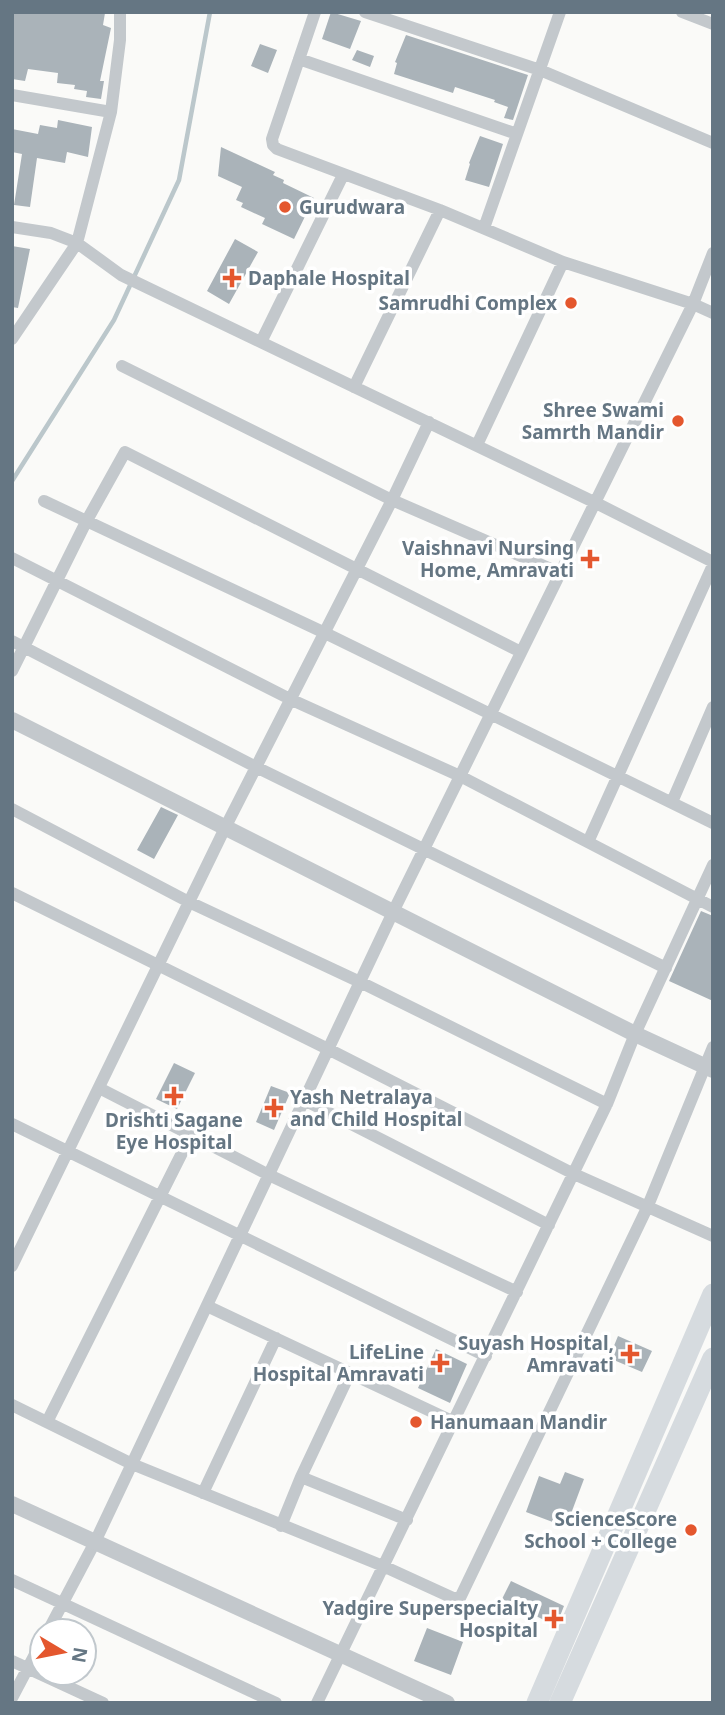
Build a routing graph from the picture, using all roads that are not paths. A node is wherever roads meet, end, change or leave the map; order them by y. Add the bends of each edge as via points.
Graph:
1 (120, 12) edge
2 (315, 12) edge
3 (365, 12) edge
4 (560, 12) edge
5 (682, 12) edge
6 (713, 24) edge
7 (299, 59) junction
8 (540, 69) junction
9 (12, 95) edge
10 (111, 113) junction
11 (517, 134) junction
12 (713, 143) edge
13 (343, 175) junction
14 (440, 210) junction
15 (12, 227) edge
16 (484, 228) junction
17 (77, 243) junction
18 (713, 253) edge
19 (563, 262) junction
20 (694, 304) junction
21 (713, 313) edge
22 (12, 339) edge
23 (261, 342) junction
24 (122, 366) dead end
25 (354, 387) junction
26 (429, 422) junction
27 (477, 445) junction
28 (392, 500) junction
29 (44, 501) dead end
30 (596, 503) junction
31 (86, 522) junction
32 (12, 558) edge
33 (713, 563) edge
34 (358, 569) junction
35 (560, 573) junction
36 (57, 581) junction
37 (325, 634) junction
38 (18, 644) edge
39 (521, 652) junction
40 (12, 671) edge
41 (292, 700) junction
42 (713, 707) edge
43 (491, 714) junction
44 (12, 720) edge
45 (256, 767) junction
46 (460, 776) junction
47 (618, 776) junction
48 (672, 802) junction
49 (12, 810) edge
50 (713, 822) edge
51 (225, 828) junction
52 (589, 842) junction
53 (424, 850) junction
54 (713, 865) edge
55 (12, 893) edge
56 (698, 899) junction
57 (189, 902) junction
58 (713, 906) edge
59 (394, 910) junction
60 (158, 965) junction
61 (666, 968) junction
62 (360, 982) junction
63 (635, 1034) junction
64 (713, 1047) edge
65 (328, 1049) junction
66 (709, 1068) edge
67 (99, 1088) junction
68 (304, 1100) junction
69 (607, 1104) junction
70 (12, 1124) edge
71 (191, 1135) junction
72 (68, 1151) junction
73 (573, 1174) junction
74 (269, 1175) junction
75 (160, 1196) junction
76 (647, 1208) junction
77 (549, 1225) junction
78 (240, 1234) junction
79 (713, 1236) edge
80 (12, 1266) edge
81 (517, 1292) junction
82 (713, 1294) edge
83 (207, 1306) junction
84 (276, 1338) junction
85 (486, 1356) junction
86 (713, 1358) edge
87 (349, 1373) junction
88 (12, 1405) edge
89 (47, 1422) junction
90 (454, 1422) junction
91 (132, 1464) junction
92 (301, 1477) junction
93 (203, 1493) junction
94 (12, 1504) edge
95 (407, 1520) junction
96 (281, 1526) junction
97 (95, 1542) junction
98 (383, 1566) junction
99 (12, 1580) edge
100 (62, 1605) junction
101 (56, 1617) edge
102 (341, 1655) junction
103 (12, 1661) edge
104 (28, 1668) joint
105 (69, 1687) edge
106 (12, 1698) edge
107 (103, 1703) edge
108 (276, 1703) edge
109 (317, 1703) edge
110 (447, 1703) edge
111 (537, 1703) edge
112 (560, 1703) edge

1 - 10 street
2 - 7 street
3 - 8 street
4 - 8 street
5 - 6 street
7 - 11 street
7 - 13 street via 273,145
8 - 11 street
8 - 12 street
9 - 10 street
10 - 17 street
11 - 16 street
13 - 14 street
13 - 23 street
14 - 16 street
14 - 25 street
15 - 17 street
16 - 19 street
17 - 22 street
17 - 23 street via 121,275
18 - 20 street
19 - 20 street
19 - 27 street
20 - 21 street
20 - 30 street
23 - 25 street
24 - 28 street
25 - 26 street
26 - 27 street
26 - 28 street
27 - 30 street
28 - 34 street
28 - 35 street
29 - 31 street
30 - 33 street
30 - 35 street
31 - 34 street via 122,453 128,452
31 - 36 street
31 - 37 street
32 - 36 street
33 - 47 street
34 - 37 street
34 - 39 street
35 - 39 street
36 - 38 street
36 - 41 street
37 - 41 street
37 - 43 street
38 - 40 street
38 - 45 street
39 - 43 street
41 - 45 street
41 - 46 street
42 - 48 street
43 - 46 street
43 - 47 street
44 - 51 street
45 - 51 street
45 - 53 street
46 - 52 street
46 - 53 street
47 - 48 street
47 - 52 street
48 - 50 street
49 - 57 street
51 - 57 street
51 - 59 street
52 - 56 street
53 - 59 street
53 - 61 street
54 - 56 street
55 - 60 street
56 - 58 street
56 - 61 street
57 - 60 street
57 - 62 street
59 - 62 street
59 - 63 street
60 - 65 street
60 - 67 street
61 - 63 street
62 - 65 street
62 - 69 street
63 - 66 street
63 - 69 street
64 - 66 street
65 - 68 street
65 - 73 street
66 - 76 street
67 - 71 street
67 - 72 street
68 - 74 street
68 - 77 street
69 - 73 street
70 - 72 street
71 - 74 street
71 - 75 street
72 - 75 street
72 - 80 street
73 - 76 street
73 - 77 street
74 - 78 street
74 - 81 street
75 - 78 street
75 - 89 street
76 - 79 street
76 - 98 street via 460,1598
77 - 81 street
78 - 83 street
78 - 85 street
81 - 85 street
82 - 111 main road
83 - 84 street
83 - 91 street
84 - 87 street
84 - 93 street
85 - 90 street
86 - 112 main road
87 - 90 street
87 - 92 street
88 - 89 street
89 - 91 street
90 - 95 street
91 - 93 street
91 - 97 street
92 - 95 street
92 - 96 street
93 - 96 street
94 - 97 street
95 - 98 street
96 - 98 street
97 - 100 street
97 - 102 street
98 - 102 street
99 - 100 street
100 - 101 street
100 - 108 street
102 - 109 street
102 - 110 street
103 - 104 street
104 - 106 street
105 - 107 street

